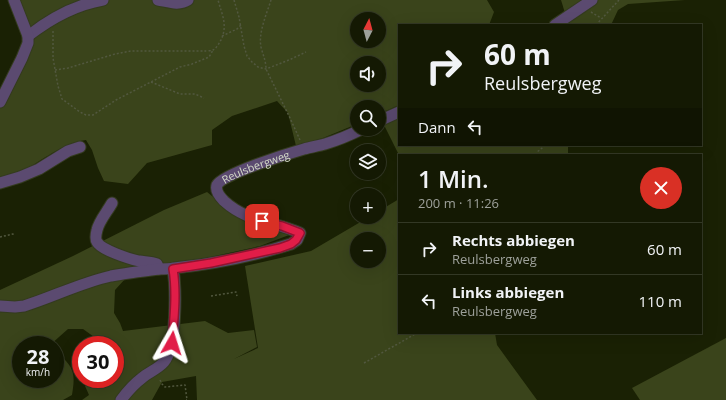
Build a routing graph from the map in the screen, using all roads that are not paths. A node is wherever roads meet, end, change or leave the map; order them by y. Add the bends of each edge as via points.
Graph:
1 (14, 0) edge
2 (103, 0) edge
3 (158, 0) edge
4 (188, 0) edge
5 (592, 0) edge
6 (556, 24) edge
7 (28, 36) junction
8 (0, 102) edge
9 (398, 112) edge
10 (386, 118) edge
11 (350, 134) edge
12 (80, 147) dead end
13 (0, 183) edge
14 (112, 203) dead end
15 (160, 269) junction
16 (173, 269) junction
17 (0, 306) edge
18 (121, 400) edge

1 - 7 street
2 - 7 street via 68,10
3 - 4 street via 180,4
5 - 6 street
7 - 8 street via 27,47
9 - 10 street
11 - 16 street, Reulsbergweg via 244,169 222,180 218,185 219,195 243,214 300,233 291,244 250,255
12 - 13 street via 68,151 39,169
14 - 15 street, Reulsbergweg via 98,226 96,242 121,255 157,264
15 - 16 street, Reulsbergweg
15 - 17 street, Reulsbergweg via 86,283 24,306
16 - 18 street via 172,343 167,358 135,383

